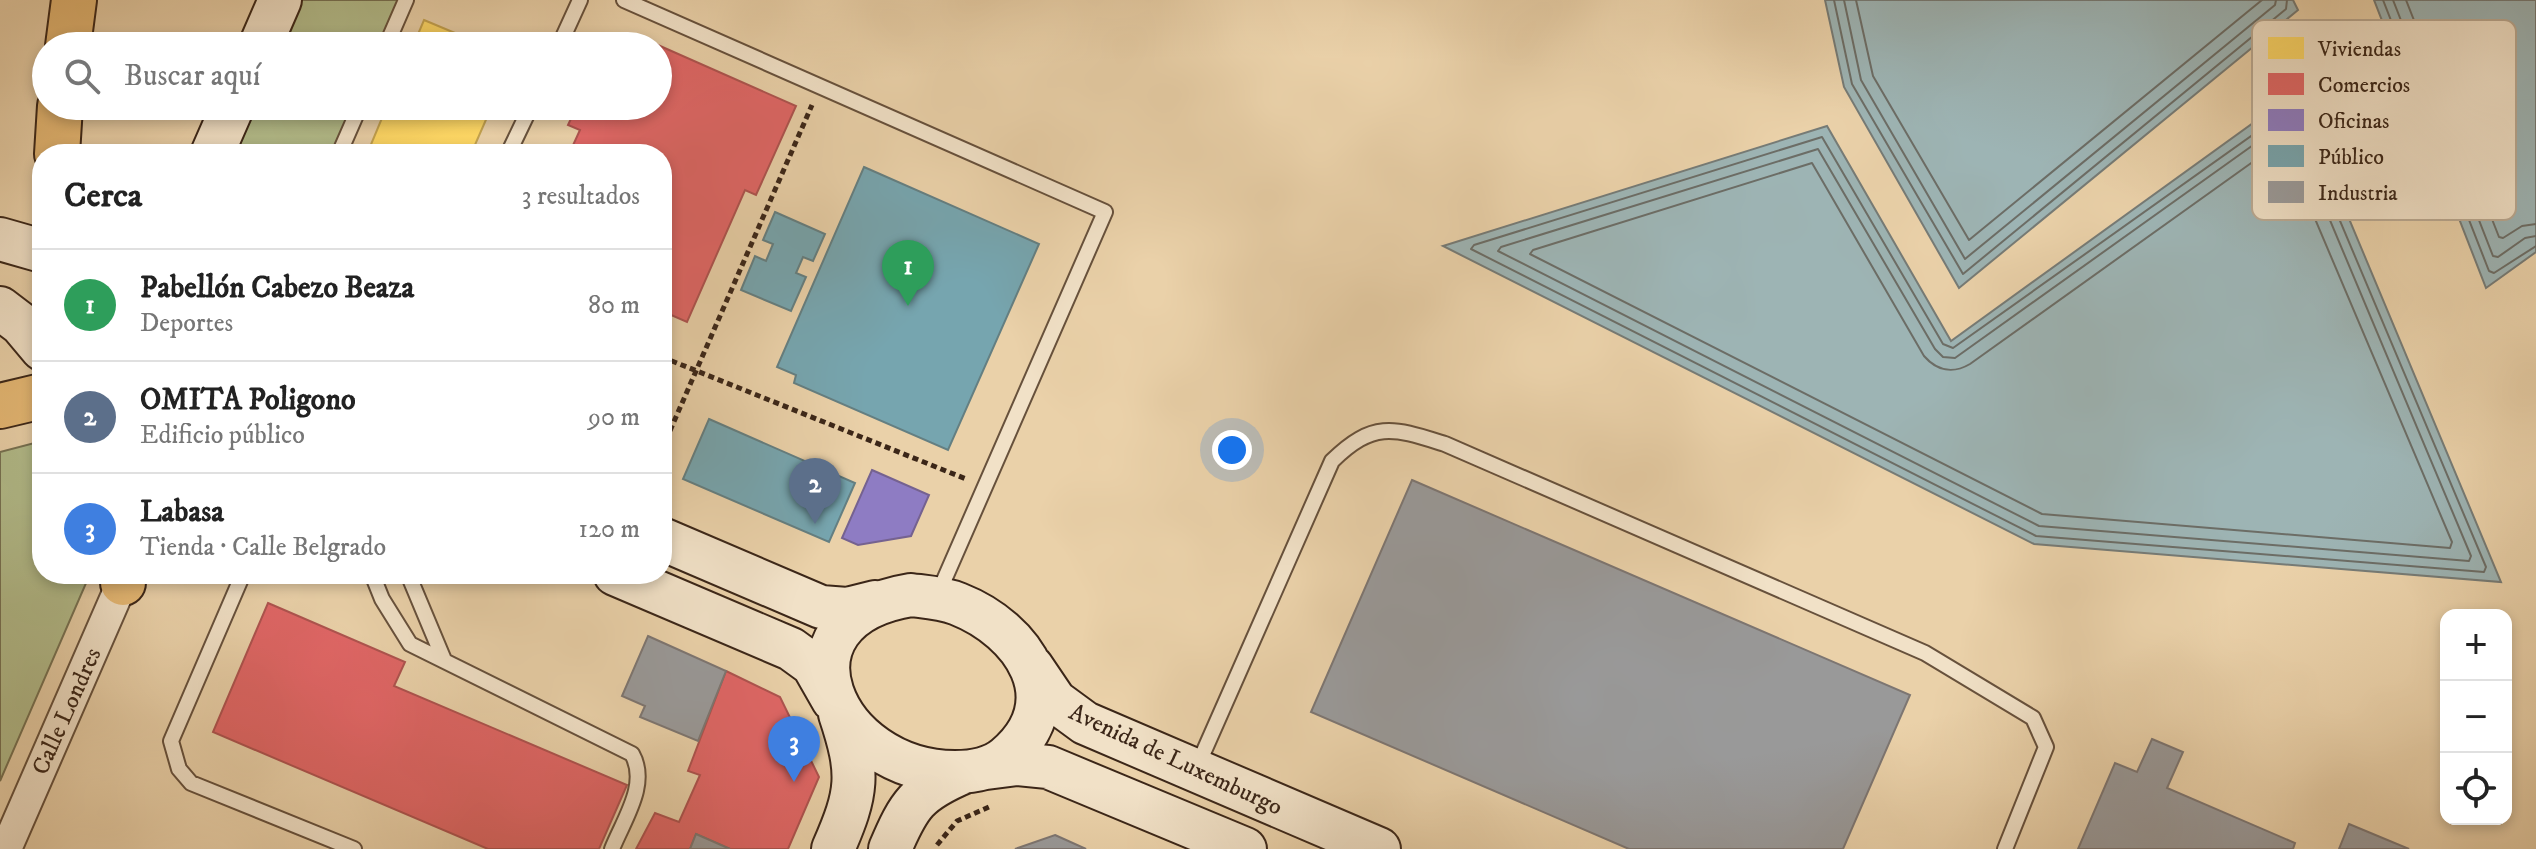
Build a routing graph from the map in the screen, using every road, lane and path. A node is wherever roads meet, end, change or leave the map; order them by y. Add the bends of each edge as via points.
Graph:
1 (74, 0) edge
2 (280, 0) edge
3 (406, 0) edge
4 (580, 0) edge
5 (624, 0) edge
6 (70, 32) edge
7 (266, 32) edge
8 (392, 32) edge
9 (565, 32) edge
10 (820, 86) junction
11 (59, 120) edge
12 (227, 120) edge
13 (354, 120) edge
14 (524, 120) edge
15 (58, 144) edge
16 (216, 144) edge
17 (343, 144) edge
18 (513, 144) edge
19 (0, 239) edge
20 (32, 248) edge
21 (0, 308) edge
22 (32, 337) edge
23 (672, 361) edge
24 (696, 371) junction
25 (32, 398) edge
26 (0, 406) edge
27 (672, 426) edge
28 (32, 428) edge
29 (0, 433) edge
30 (985, 487) junction
31 (672, 543) edge
32 (121, 584) edge
33 (239, 584) edge
34 (376, 584) edge
35 (412, 584) edge
36 (638, 584) edge
37 (937, 598) junction
38 (884, 599) junction
39 (444, 660) junction
40 (1032, 667) junction
41 (836, 706) junction
42 (1195, 770) junction
43 (981, 782) junction
44 (937, 845) dead end
45 (6, 849) edge
46 (354, 849) edge
47 (612, 849) edge
48 (833, 849) edge
49 (890, 849) edge
50 (1245, 849) edge
51 (1379, 849) edge
52 (2005, 849) edge

1 - 6 highway
2 - 7 main road
3 - 8 lane
4 - 9 lane
5 - 10 lane
10 - 24 path
10 - 30 lane via 1105,212
11 - 15 highway
12 - 16 main road
13 - 17 lane
14 - 18 lane
19 - 20 main road
21 - 22 main road
23 - 24 path
24 - 27 path
24 - 30 path
25 - 26 highway
28 - 29 highway
30 - 37 lane
31 - 38 main road via 821,607 847,609
32 - 45 street, Calle Londres
33 - 46 lane via 171,741 173,756 191,783
34 - 39 lane via 410,644
35 - 39 lane
36 - 41 main road via 791,649 813,665
37 - 38 main road
37 - 40 main road via 992,623 1020,647
38 - 41 main road via 863,609 835,642 828,664
39 - 47 lane via 632,754 640,781
40 - 42 main road, Avenida de Luxemburgo via 1068,713
40 - 43 main road via 1038,689 1032,727
41 - 43 main road via 860,737 901,762
41 - 48 main road via 852,753 854,788
42 - 51 main road, Avenida de Luxemburgo
42 - 52 lane via 1332,461 1349,445 1392,428 1445,444 1925,653 2033,718 2046,747
43 - 44 path
43 - 49 main road via 917,797
43 - 50 main road via 1016,764 1057,769

